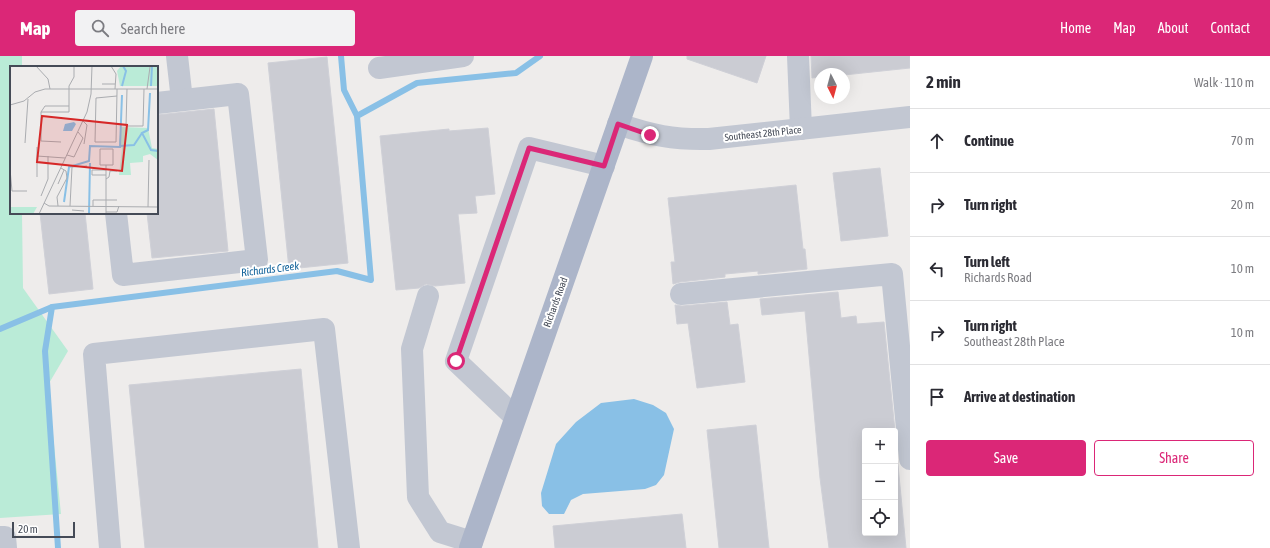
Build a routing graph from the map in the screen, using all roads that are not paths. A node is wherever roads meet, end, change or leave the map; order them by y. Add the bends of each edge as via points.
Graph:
1 (177, 56) edge
2 (463, 56) edge
3 (642, 56) edge
4 (798, 56) edge
5 (379, 68) dead end
6 (182, 100) junction
7 (158, 103) edge
8 (910, 117) edge
9 (618, 124) junction
10 (801, 129) junction
11 (604, 166) junction
12 (116, 214) edge
13 (681, 294) dead end
14 (428, 296) dead end
15 (515, 416) junction
16 (910, 459) edge
17 (0, 537) edge
18 (471, 545) edge
19 (6, 548) edge
20 (110, 548) edge
21 (349, 548) edge

1 - 6 street
2 - 5 street
3 - 9 main road, Richards Road
4 - 10 street
6 - 7 street
6 - 12 street via 238,94 257,260 123,275
8 - 10 street, Southeast 28th Place
9 - 10 street, Southeast 28th Place via 650,135 682,140
9 - 11 main road, Richards Road
11 - 15 main road, Richards Road
11 - 15 street via 529,148 456,361
13 - 16 street via 892,274
14 - 18 street via 412,349 418,497 440,532
15 - 18 main road, Richards Road
17 - 19 street via 5,537
20 - 21 street via 94,354 324,330

